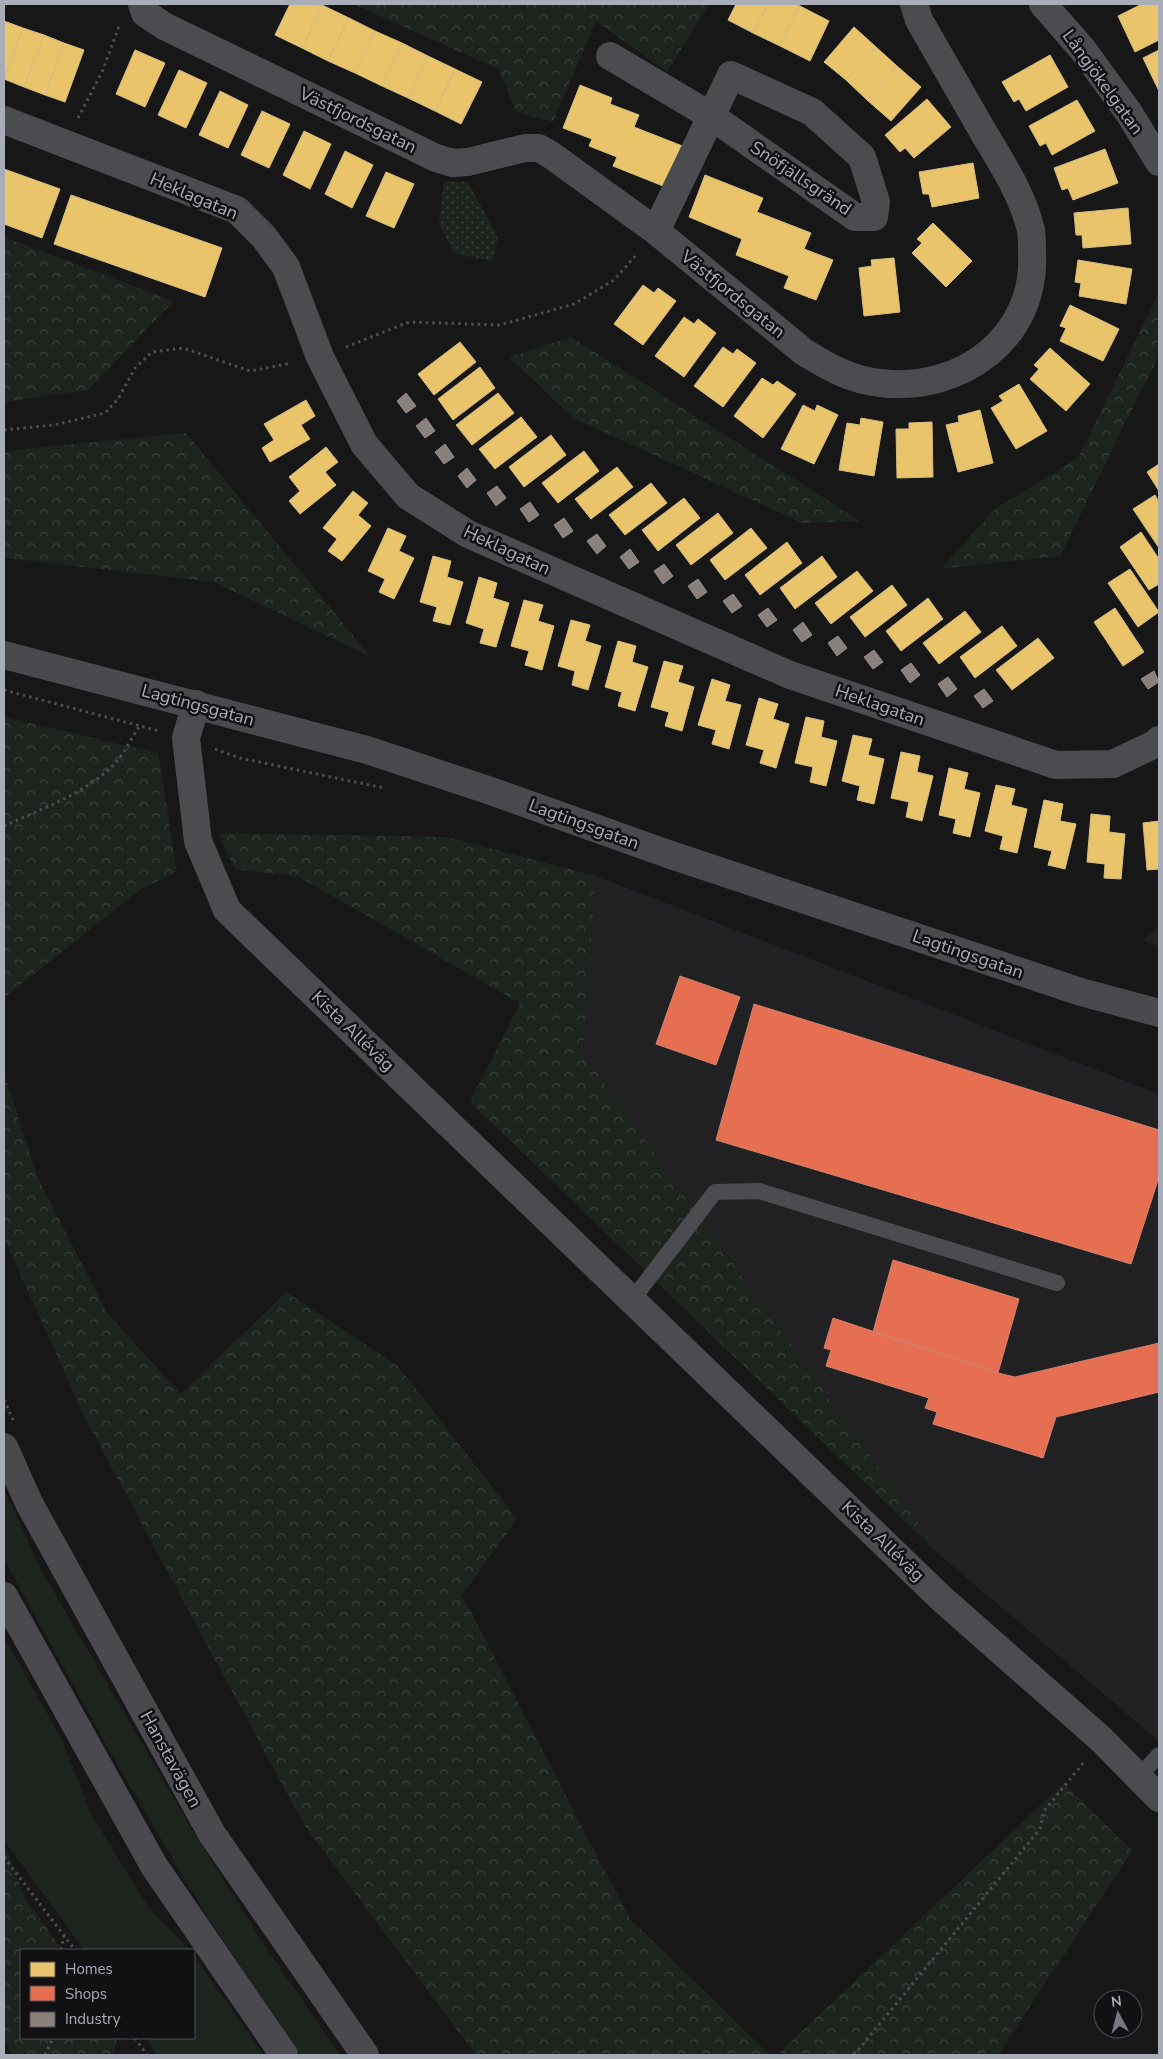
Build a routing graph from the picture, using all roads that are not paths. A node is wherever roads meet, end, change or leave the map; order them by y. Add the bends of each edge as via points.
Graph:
1 (142, 4) edge
2 (914, 4) edge
3 (1044, 4) edge
4 (610, 56) dead end
5 (711, 116) junction
6 (4, 120) edge
7 (1159, 162) edge
8 (656, 232) junction
9 (4, 655) edge
10 (196, 704) junction
11 (1159, 740) edge
12 (1159, 1013) edge
13 (1057, 1283) dead end
14 (632, 1300) junction
15 (4, 1447) edge
16 (4, 1596) edge
17 (1159, 1755) edge
18 (1140, 1776) junction
19 (1159, 1798) edge
20 (284, 2055) edge
21 (364, 2055) edge

1 - 8 street, Västfjordsgatan via 145,14 164,26 436,158 453,163 468,162 525,148 539,148
2 - 8 street, Västfjordsgatan via 919,20 1020,197 1031,231 1033,262 1022,313 991,352 963,371 937,380 881,384 853,378 804,352
3 - 7 street, Långjökelgatan via 1129,113
4 - 5 street, Snöfjällsgränd
5 - 5 street, Snöfjällsgränd via 855,217 874,217 876,202 862,157 812,112 731,75
5 - 8 street, Snöfjällsgränd
6 - 11 street, Heklagatan via 236,210 264,237 286,267 320,357 364,444 408,496 468,534 790,675 1056,765 1113,764
9 - 10 main road, Lagtingsgatan
10 - 12 main road, Lagtingsgatan via 367,750 1081,992
10 - 14 street, Kista Alléväg via 186,738 198,840 228,910
13 - 14 lane via 759,1191 715,1192
14 - 18 street, Kista Alléväg via 942,1598
15 - 21 main road, Hanstavägen via 29,1503 212,1834
16 - 20 main road via 154,1866
17 - 18 lane
18 - 19 street, Kista Alléväg

